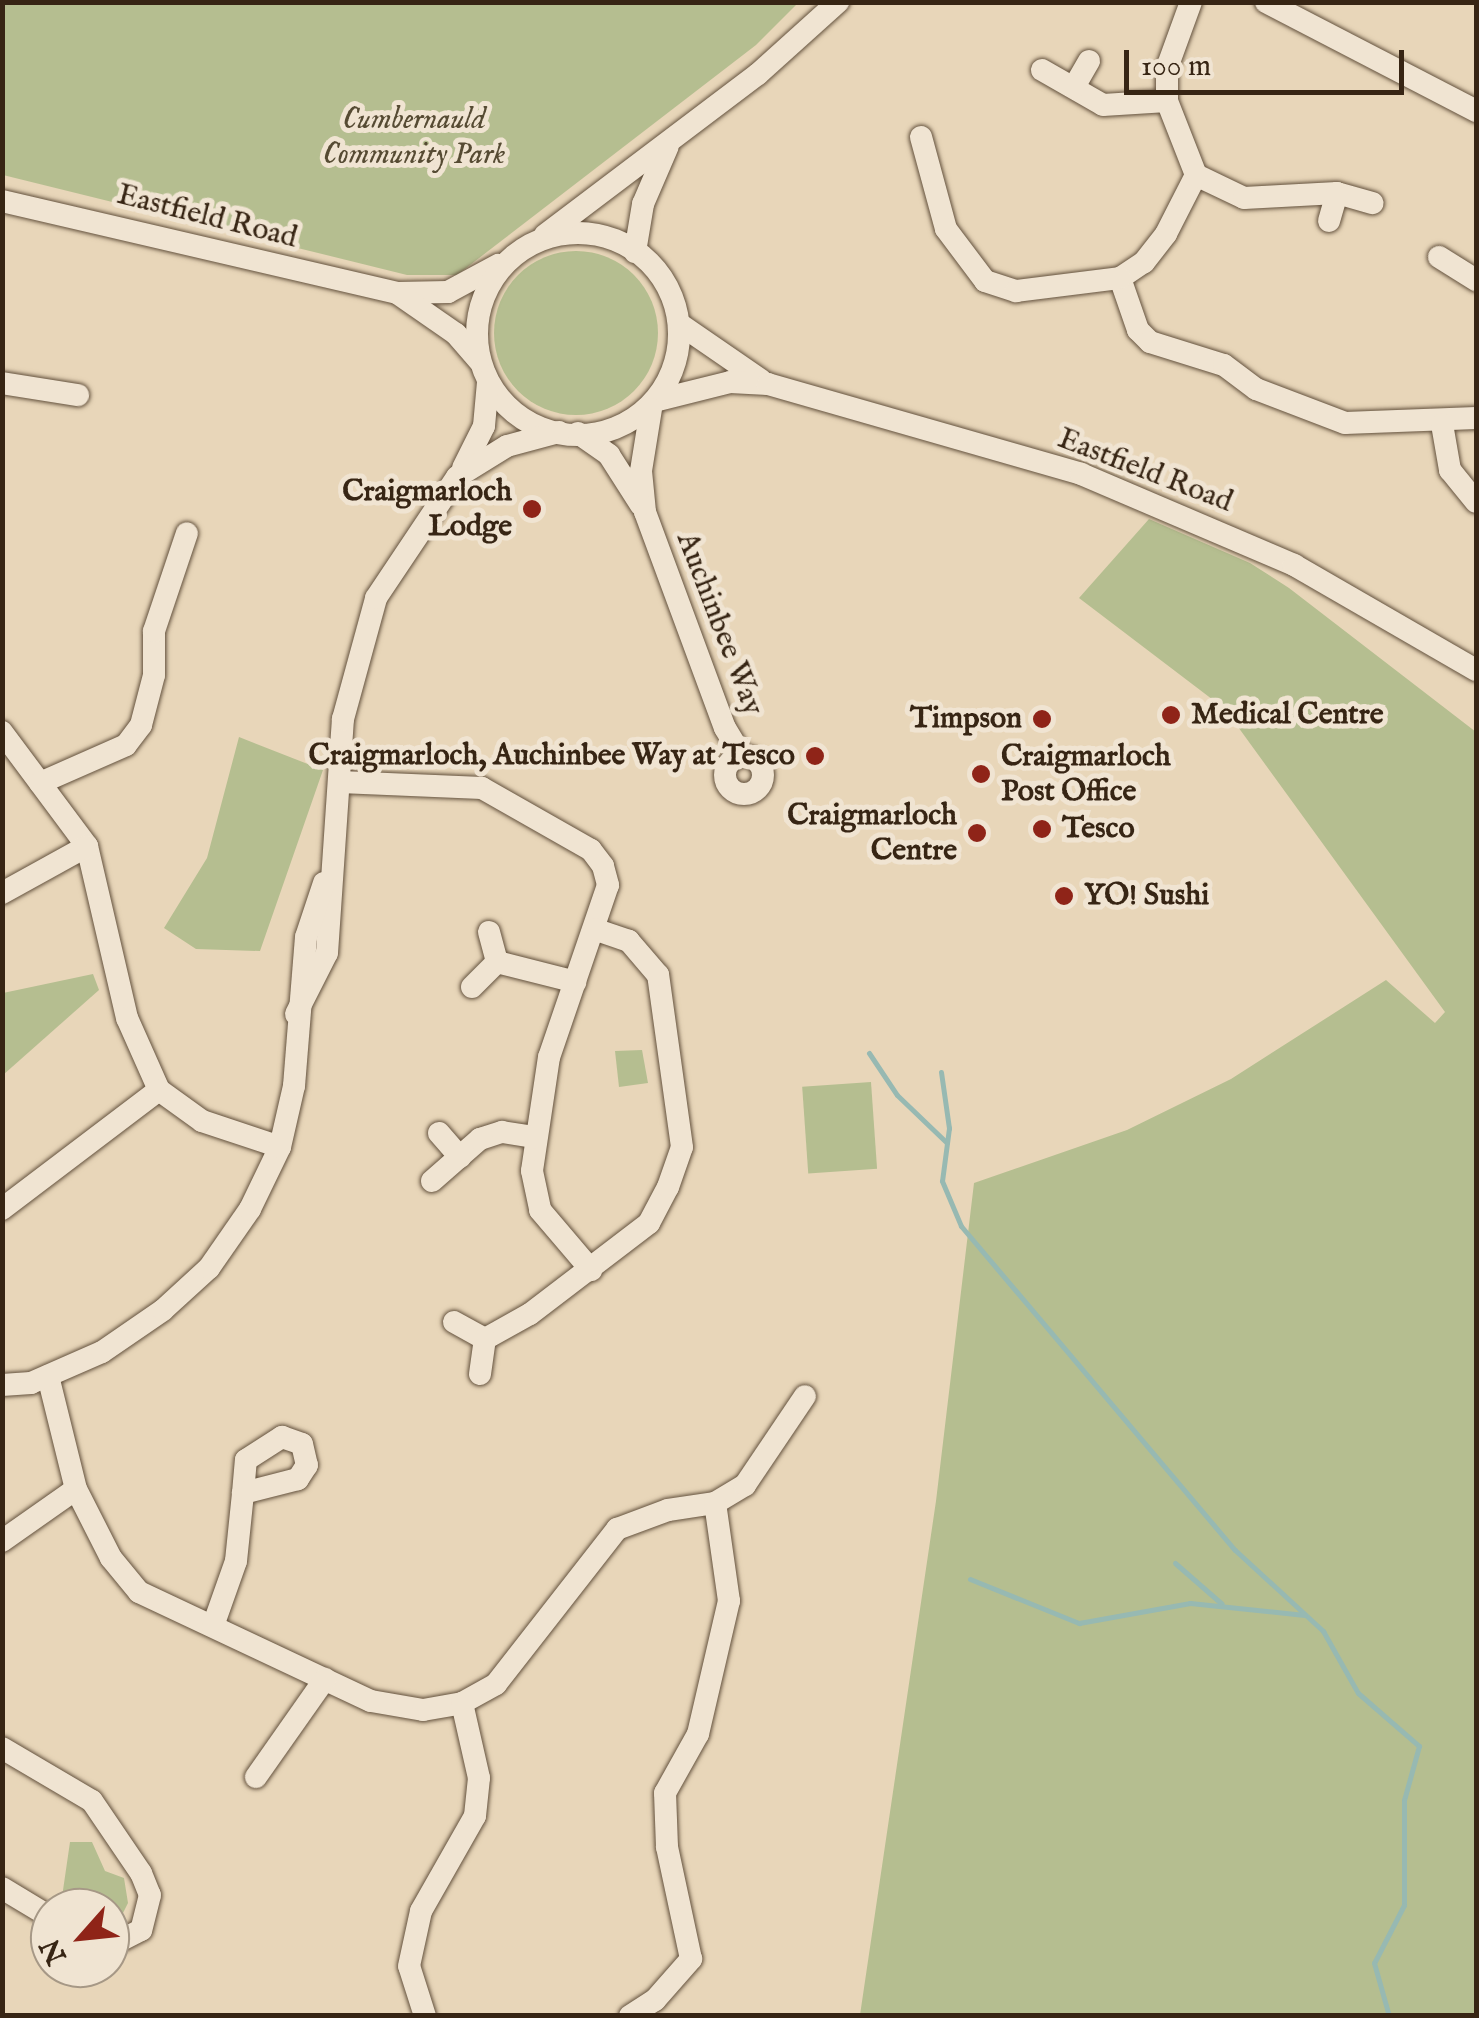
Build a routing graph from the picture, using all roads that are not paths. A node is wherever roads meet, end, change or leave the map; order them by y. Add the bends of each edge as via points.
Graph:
1 (838, 2) edge
2 (1191, 2) edge
3 (1266, 2) edge
4 (1089, 61) dead end
5 (1042, 70) dead end
6 (1074, 87) junction
7 (1167, 101) junction
8 (1475, 106) edge
9 (674, 134) junction
10 (921, 137) dead end
11 (1196, 176) junction
12 (1337, 193) junction
13 (2, 201) edge
14 (1373, 203) dead end
15 (1328, 221) dead end
16 (538, 240) junction
17 (635, 252) junction
18 (1439, 257) dead end
19 (510, 258) junction
20 (1473, 269) edge
21 (1120, 278) junction
22 (397, 293) junction
23 (682, 326) junction
24 (484, 372) junction
25 (2, 383) edge
26 (768, 384) junction
27 (78, 396) dead end
28 (655, 404) junction
29 (1476, 418) edge
30 (1442, 424) junction
31 (569, 432) junction
32 (457, 477) junction
33 (1476, 502) edge
34 (645, 512) junction
35 (187, 532) dead end
36 (1476, 670) edge
37 (2, 732) edge
38 (742, 756) dead end
39 (340, 782) junction
40 (40, 783) junction
41 (87, 846) junction
42 (2, 893) edge
43 (595, 929) junction
44 (489, 932) dead end
45 (497, 962) junction
46 (576, 982) junction
47 (472, 987) dead end
48 (159, 1090) junction
49 (438, 1133) dead end
50 (535, 1137) junction
51 (280, 1147) junction
52 (460, 1157) junction
53 (432, 1182) dead end
54 (2, 1209) edge
55 (590, 1270) junction
56 (454, 1322) dead end
57 (485, 1339) junction
58 (480, 1374) dead end
59 (48, 1376) junction
60 (2, 1385) edge
61 (805, 1396) dead end
62 (76, 1490) junction
63 (243, 1493) dead end
64 (714, 1503) junction
65 (2, 1541) edge
66 (213, 1626) junction
67 (325, 1680) junction
68 (462, 1703) junction
69 (2, 1748) edge
70 (256, 1777) dead end
71 (2, 1888) edge
72 (30, 1904) edge
73 (130, 1936) edge
74 (425, 2016) edge
75 (630, 2016) edge

1 - 9 street via 758,74
2 - 7 street via 1167,68
3 - 8 street
4 - 6 street
5 - 6 street
6 - 7 street via 1103,105
7 - 11 street
9 - 16 street
9 - 17 street via 654,170
10 - 21 street via 946,229 985,281 1016,291
11 - 12 street via 1244,198
11 - 21 street via 1166,234 1144,262
12 - 14 street
12 - 15 street
13 - 22 street, Eastfield Road
16 - 17 street via 571,233 605,237
16 - 19 street
17 - 23 street via 658,276
18 - 20 street
19 - 22 street, Eastfield Road via 448,292
19 - 24 street via 488,284 477,316
21 - 30 street via 1138,330 1150,342 1224,365 1256,389 1345,423
22 - 24 street, Eastfield Road via 456,334
23 - 26 street, Eastfield Road
23 - 28 street via 675,373
24 - 31 street via 508,408
24 - 32 street via 484,426
25 - 27 street
26 - 28 street, Eastfield Road via 730,382
26 - 36 street, Eastfield Road via 1081,474 1186,516 1294,565
28 - 31 street via 600,432
28 - 34 street, Auchinbee Way via 641,471
29 - 30 street
30 - 33 street via 1450,470
31 - 32 street via 507,446
31 - 34 street, Auchinbee Way via 609,455
32 - 39 street via 394,562 360,637 343,719
34 - 38 street, Auchinbee Way via 725,728
35 - 40 street via 154,631 154,675 141,725 126,745
37 - 40 street
39 - 43 street via 482,788 591,850 608,885
39 - 51 street via 327,953 296,1014 294,1086
40 - 41 street
41 - 42 street
41 - 48 street via 128,1018
43 - 46 street
43 - 55 street via 629,941 658,975 682,1147 649,1223
44 - 45 street
45 - 46 street
45 - 47 street
46 - 50 street via 549,1057
48 - 51 street via 202,1121
48 - 54 street
49 - 52 street
50 - 52 street via 502,1132
50 - 55 street via 532,1191
51 - 59 street via 250,1209 209,1268 102,1352
52 - 53 street
55 - 57 street
56 - 57 street
57 - 58 street
59 - 60 street
59 - 62 street
61 - 64 street via 746,1485
62 - 65 street
62 - 66 street via 111,1558 139,1592
63 - 66 street via 236,1561
64 - 68 street via 668,1510 617,1529 496,1684
64 - 75 street via 729,1601 698,1734 665,1793 668,1846 691,1959 655,2000
66 - 67 street
67 - 68 street via 371,1701 424,1710
67 - 70 street
68 - 74 street via 479,1778 476,1816 421,1911 409,1966
69 - 73 street via 92,1801 150,1895 142,1930
71 - 72 street

